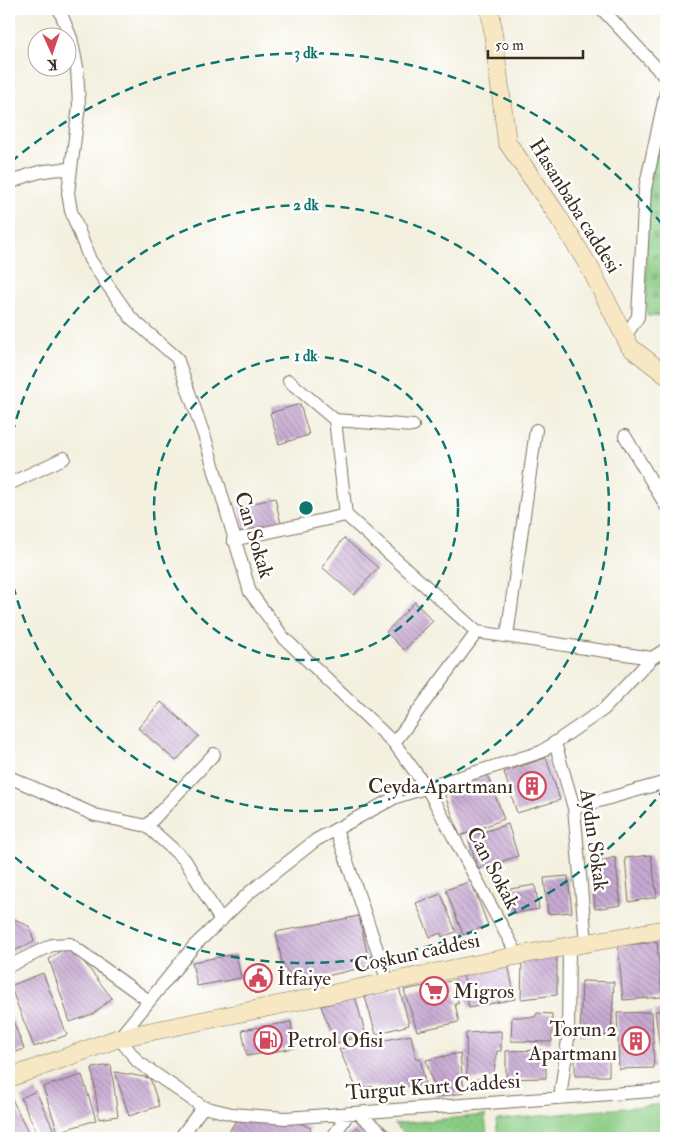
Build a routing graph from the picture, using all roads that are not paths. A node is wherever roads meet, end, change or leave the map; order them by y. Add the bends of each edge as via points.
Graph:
1 (59, 9) edge
2 (490, 9) edge
3 (602, 9) edge
4 (666, 78) edge
5 (666, 92) edge
6 (70, 169) junction
7 (9, 184) edge
8 (625, 336) junction
9 (666, 376) edge
10 (289, 381) dead end
11 (335, 420) junction
12 (413, 426) dead end
13 (536, 430) dead end
14 (626, 436) dead end
15 (64, 458) dead end
16 (9, 484) edge
17 (666, 506) edge
18 (346, 515) junction
19 (233, 540) junction
20 (477, 632) junction
21 (507, 636) junction
22 (666, 649) edge
23 (652, 658) junction
24 (394, 743) junction
25 (555, 743) junction
26 (214, 754) dead end
27 (9, 777) edge
28 (666, 782) edge
29 (427, 788) junction
30 (574, 808) junction
31 (147, 826) junction
32 (336, 829) junction
33 (221, 921) junction
34 (666, 929) edge
35 (578, 945) junction
36 (518, 956) junction
37 (9, 966) edge
38 (388, 982) junction
39 (149, 1001) junction
40 (120, 1038) junction
41 (9, 1078) edge
42 (666, 1090) edge
43 (560, 1098) junction
44 (203, 1107) junction
45 (354, 1113) junction
46 (180, 1138) edge
47 (332, 1138) edge
48 (387, 1138) edge

1 - 6 street, Can Sokak via 71,38 80,106
2 - 8 street, Hasanbaba caddesi via 507,142 590,268
3 - 4 street
5 - 8 street via 645,190 638,317
6 - 7 street via 48,169
6 - 19 street, Can Sokak via 68,192 71,211 90,260 130,318 177,358 206,440
8 - 9 street, Hasanbaba caddesi via 630,347
10 - 11 street
11 - 12 street
11 - 18 street
13 - 21 street
14 - 17 street
15 - 16 street
18 - 19 street
18 - 20 street
19 - 24 street, Can Sokak via 250,592 283,637
20 - 21 street
20 - 24 street
21 - 23 street
22 - 23 street
23 - 25 street via 604,709
24 - 29 street, Can Sokak
25 - 29 street via 541,752
25 - 30 street, Aydın Sokak
26 - 31 street
27 - 31 street via 95,815
28 - 30 street
29 - 32 street via 396,797
29 - 36 street, Can Sokak
30 - 35 street, Aydın Sokak
31 - 33 street via 185,860
32 - 33 street via 316,840 250,892
32 - 38 street
33 - 39 street via 194,946
34 - 35 street, Coşkun caddesi
35 - 36 street, Coşkun caddesi
35 - 43 street, Aydın Sokak
36 - 38 street, Coşkun caddesi
37 - 39 street via 52,944 70,944
38 - 40 street, Coşkun caddesi
39 - 40 street
40 - 41 street, Coşkun caddesi
40 - 44 street via 138,1062
42 - 43 street, Turgut Kurt Caddesi
43 - 45 street, Turgut Kurt Caddesi
44 - 45 street, Turgut Kurt Caddesi via 232,1114 286,1118
44 - 46 street
45 - 47 street
45 - 48 street

